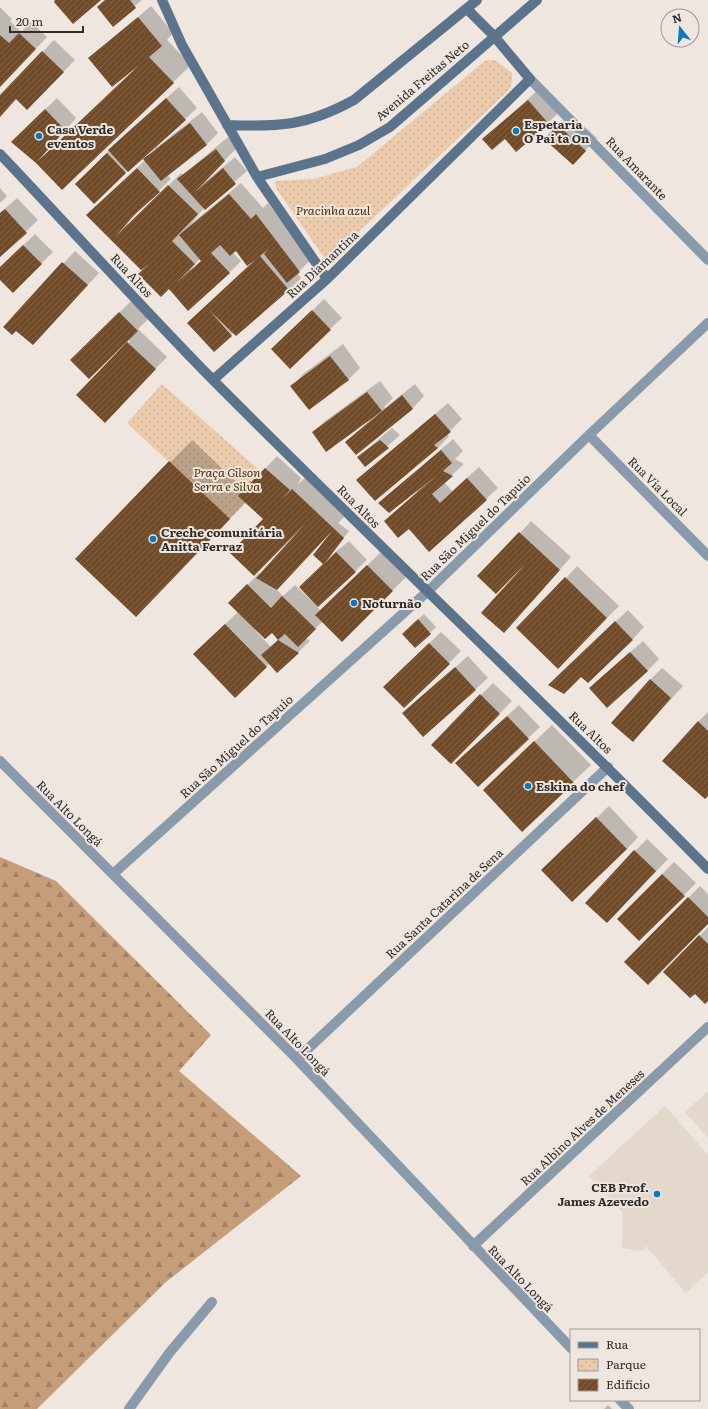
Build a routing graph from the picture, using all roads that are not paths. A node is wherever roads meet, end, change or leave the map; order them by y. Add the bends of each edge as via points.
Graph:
1 (162, 0) edge
2 (477, 0) edge
3 (537, 0) edge
4 (467, 9) junction
5 (494, 36) junction
6 (530, 79) junction
7 (227, 125) junction
8 (0, 154) edge
9 (257, 177) junction
10 (708, 260) edge
11 (327, 279) junction
12 (708, 324) edge
13 (213, 380) junction
14 (589, 435) junction
15 (708, 556) edge
16 (427, 592) junction
17 (0, 761) edge
18 (608, 767) junction
19 (708, 869) edge
20 (113, 874) junction
21 (708, 1027) edge
22 (297, 1059) junction
23 (473, 1246) junction
24 (212, 1302) dead end
25 (570, 1347) edge
26 (621, 1401) edge
27 (129, 1409) edge
28 (629, 1409) edge

1 - 7 street via 182,44
2 - 4 street
3 - 5 street, Avenida Freitas Neto
4 - 5 street
4 - 7 street via 354,100 338,108 304,122 287,125
5 - 6 street
5 - 9 street, Avenida Freitas Neto via 390,126 359,145 325,159
6 - 10 street, Rua Amarante
6 - 11 street, Rua Diamantina
7 - 9 street
8 - 13 street, Rua Altos
9 - 11 street
11 - 13 street, Rua Diamantina
12 - 14 street, Rua São Miguel do Tapuio
13 - 16 street, Rua Altos
14 - 15 street, Rua Via Local
14 - 16 street, Rua São Miguel do Tapuio
16 - 18 street, Rua Altos
16 - 20 street, Rua São Miguel do Tapuio
17 - 20 street, Rua Alto Longá
18 - 19 street, Rua Altos
18 - 22 street, Rua Santa Catarina de Sena
20 - 22 street, Rua Alto Longá
21 - 23 street, Rua Albino Alves de Meneses
22 - 23 street, Rua Alto Longá
23 - 25 street, Rua Alto Longá
24 - 27 street via 170,1352
26 - 28 street

